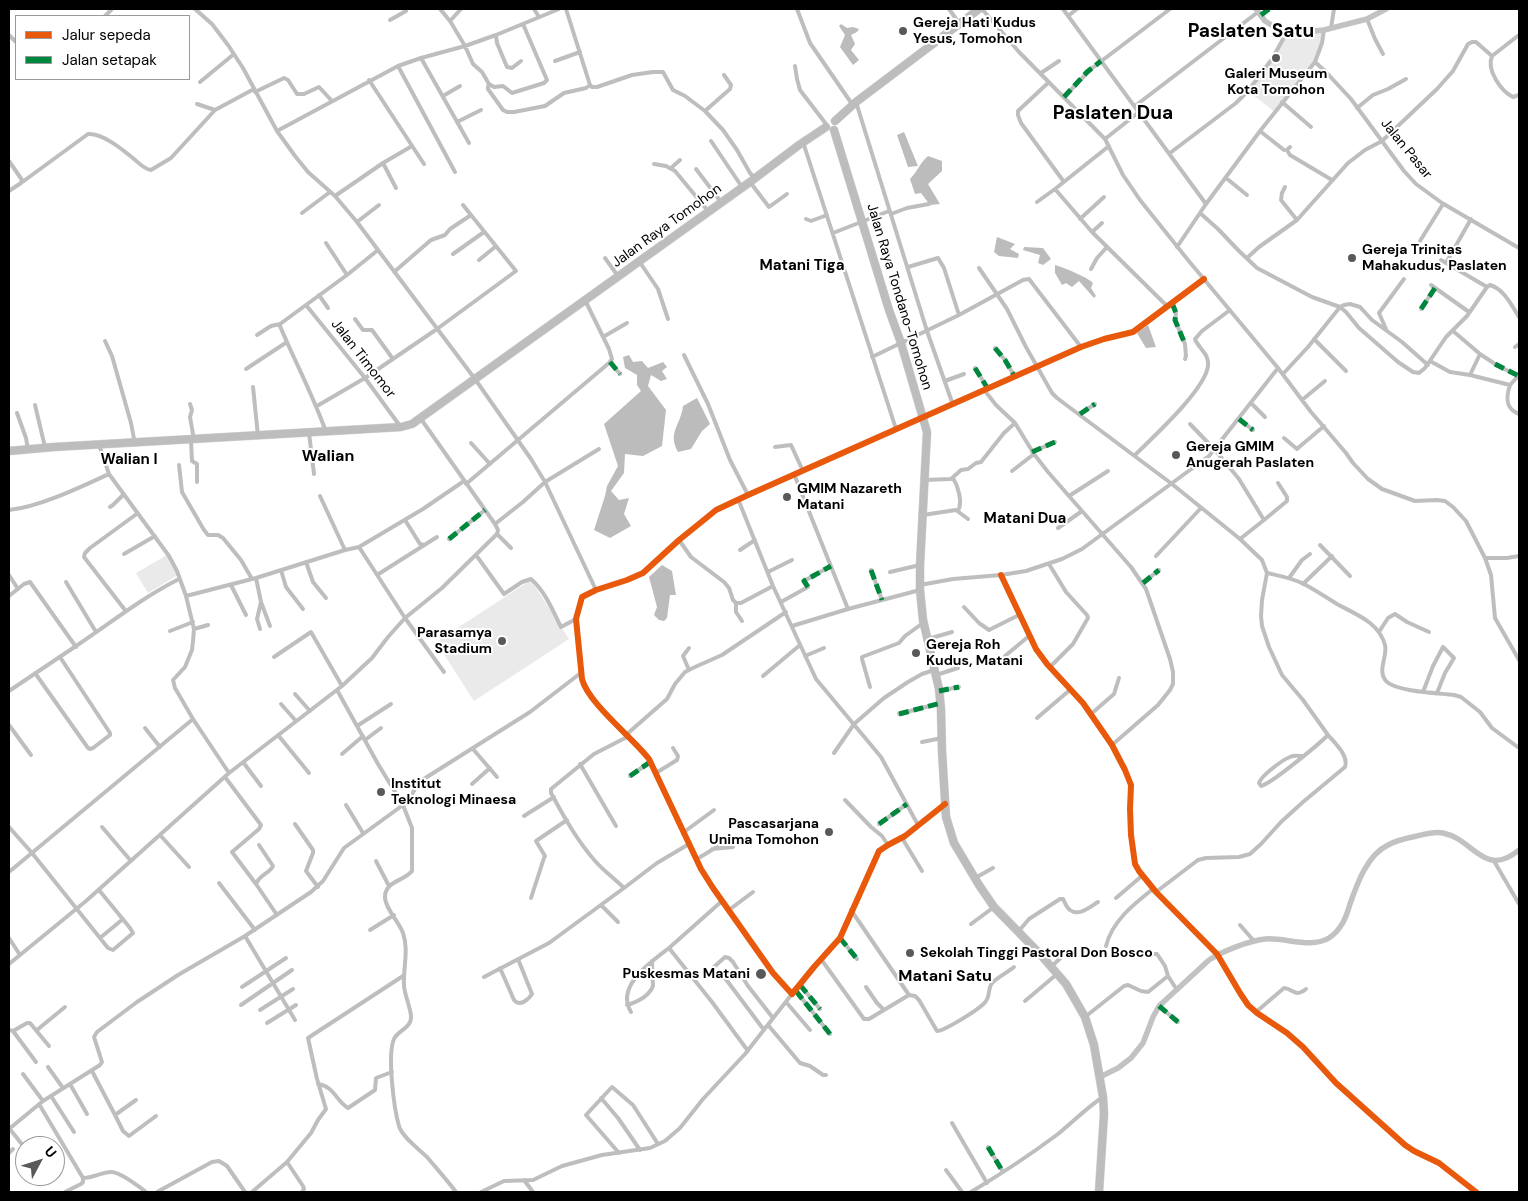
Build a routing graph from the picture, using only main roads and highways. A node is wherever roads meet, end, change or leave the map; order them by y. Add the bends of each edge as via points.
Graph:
1 (980, 9) edge
2 (1386, 9) edge
3 (1258, 12) edge
4 (829, 127) junction
5 (9, 451) edge
6 (1519, 850) edge
7 (1100, 1077) junction
8 (1099, 1192) edge

1 - 4 highway via 854,103 835,121 837,126
2 - 3 main road via 1367,19 1303,32 1287,32 1265,21
4 - 5 highway, Jalan Raya Tomohon via 803,142 412,424
4 - 7 highway, Jalan Raya Tondano-Tomohon via 838,139 927,432 920,588 926,640 941,703 946,817 954,843 994,906 1071,991 1085,1016
6 - 7 main road via 1508,858 1494,861 1441,832 1386,846 1369,862 1337,932 1322,942 1266,939 1217,954 1160,1006 1139,1049 1126,1062
7 - 8 highway, Jalan Raya Tondano-Tomohon via 1104,1114

